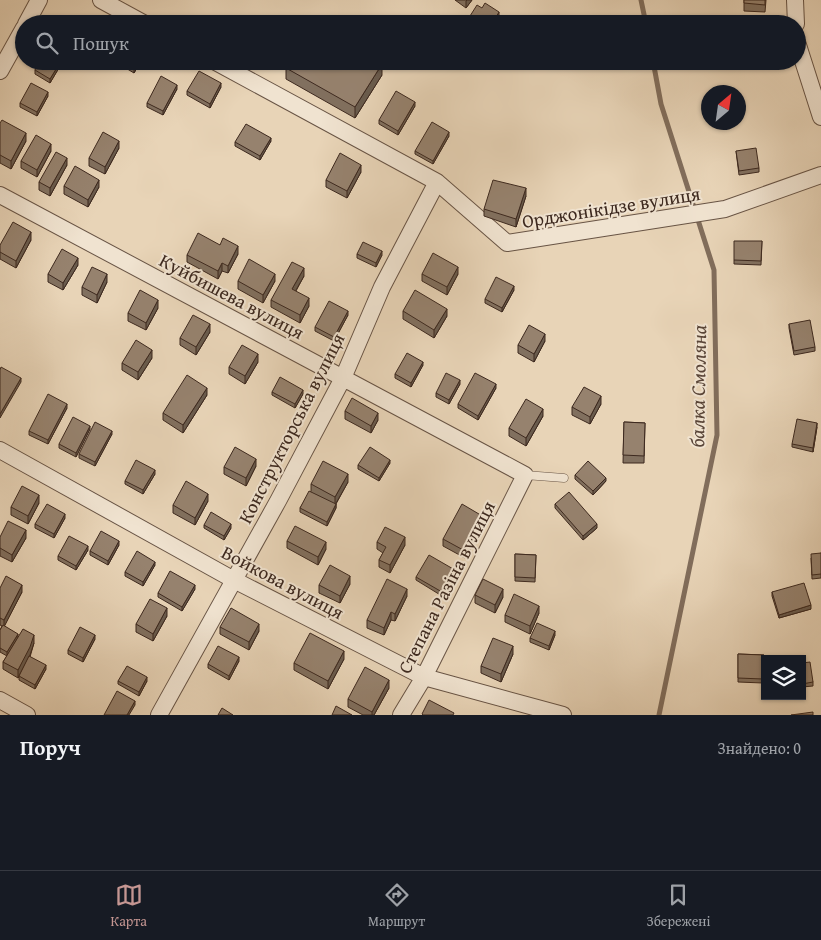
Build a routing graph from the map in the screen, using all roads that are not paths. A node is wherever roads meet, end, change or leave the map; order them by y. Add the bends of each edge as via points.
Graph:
1 (39, 0) edge
2 (101, 0) edge
3 (795, 0) edge
4 (31, 15) edge
5 (128, 15) edge
6 (796, 15) edge
7 (15, 44) edge
8 (231, 70) edge
9 (806, 70) edge
10 (0, 71) edge
11 (821, 117) edge
12 (821, 175) edge
13 (437, 182) junction
14 (0, 195) edge
15 (343, 378) junction
16 (0, 450) edge
17 (525, 475) junction
18 (564, 478) dead end
19 (234, 580) junction
20 (424, 677) junction
21 (0, 700) edge
22 (28, 715) edge
23 (159, 715) edge
24 (402, 715) edge
25 (563, 715) edge

1 - 4 street
2 - 5 street
3 - 6 street
7 - 10 street
8 - 13 street, Орджонікідзе вулиця
9 - 11 street
12 - 13 street, Орджонікідзе вулиця via 725,209 507,243
13 - 15 street, Конструкторська вулиця via 382,286
14 - 15 street, Куйбишева вулиця
15 - 17 street, Куйбишева вулиця
15 - 19 street, Конструкторська вулиця
16 - 19 street, Войкова вулиця
17 - 18 lane
17 - 20 street, Степана Разіна вулиця
19 - 20 street, Войкова вулиця
19 - 23 street, Конструкторська вулиця
20 - 24 street, Степана Разіна вулиця
20 - 25 street, Войкова вулиця
21 - 22 street

